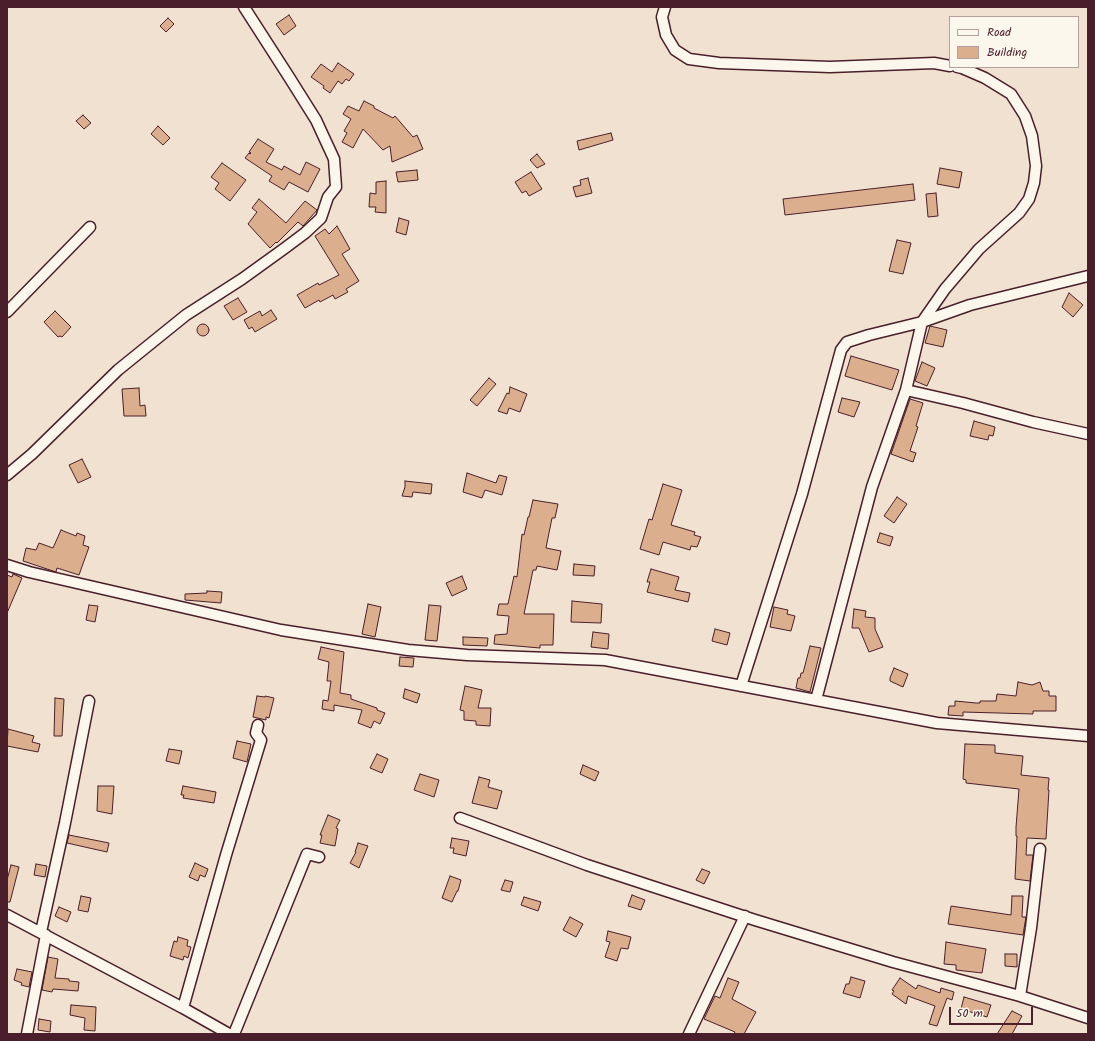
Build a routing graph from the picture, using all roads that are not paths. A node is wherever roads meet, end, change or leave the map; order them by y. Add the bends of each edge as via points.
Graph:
1 (244, 7) edge
2 (665, 7) edge
3 (949, 66) edge
4 (962, 68) edge
5 (90, 227) dead end
6 (1088, 276) edge
7 (7, 312) edge
8 (922, 322) junction
9 (906, 390) junction
10 (1088, 434) edge
11 (7, 475) edge
12 (7, 565) edge
13 (741, 686) junction
14 (816, 700) junction
15 (89, 701) dead end
16 (258, 725) dead end
17 (1088, 736) edge
18 (460, 818) dead end
19 (1040, 849) dead end
20 (319, 858) dead end
21 (7, 915) edge
22 (745, 916) junction
23 (43, 934) junction
24 (1020, 996) junction
25 (183, 1008) junction
26 (1088, 1018) edge
27 (27, 1034) edge
28 (229, 1034) edge
29 (234, 1034) edge
30 (689, 1034) edge

1 - 11 street via 316,120 334,160 336,187 328,197 321,218 279,253 186,315 118,370
2 - 3 street via 662,17 666,35 675,50 690,59 719,63 822,66 934,63
4 - 8 street via 1011,94 1025,116 1032,136 1036,166 1034,183 1029,199 1019,212 979,249 945,289
5 - 7 street
6 - 8 street via 970,305
8 - 9 street
8 - 13 street via 847,342 841,350 802,494
9 - 10 street
9 - 14 street via 872,487
12 - 13 street via 281,630 416,651 605,660
13 - 14 street
14 - 17 street via 937,723
15 - 23 street
16 - 25 street via 256,733 261,740
18 - 22 street via 587,865
19 - 24 street
20 - 29 street via 307,854
21 - 23 street
22 - 24 street via 893,962
22 - 30 street
23 - 25 street
23 - 27 street
24 - 26 street
25 - 28 street

